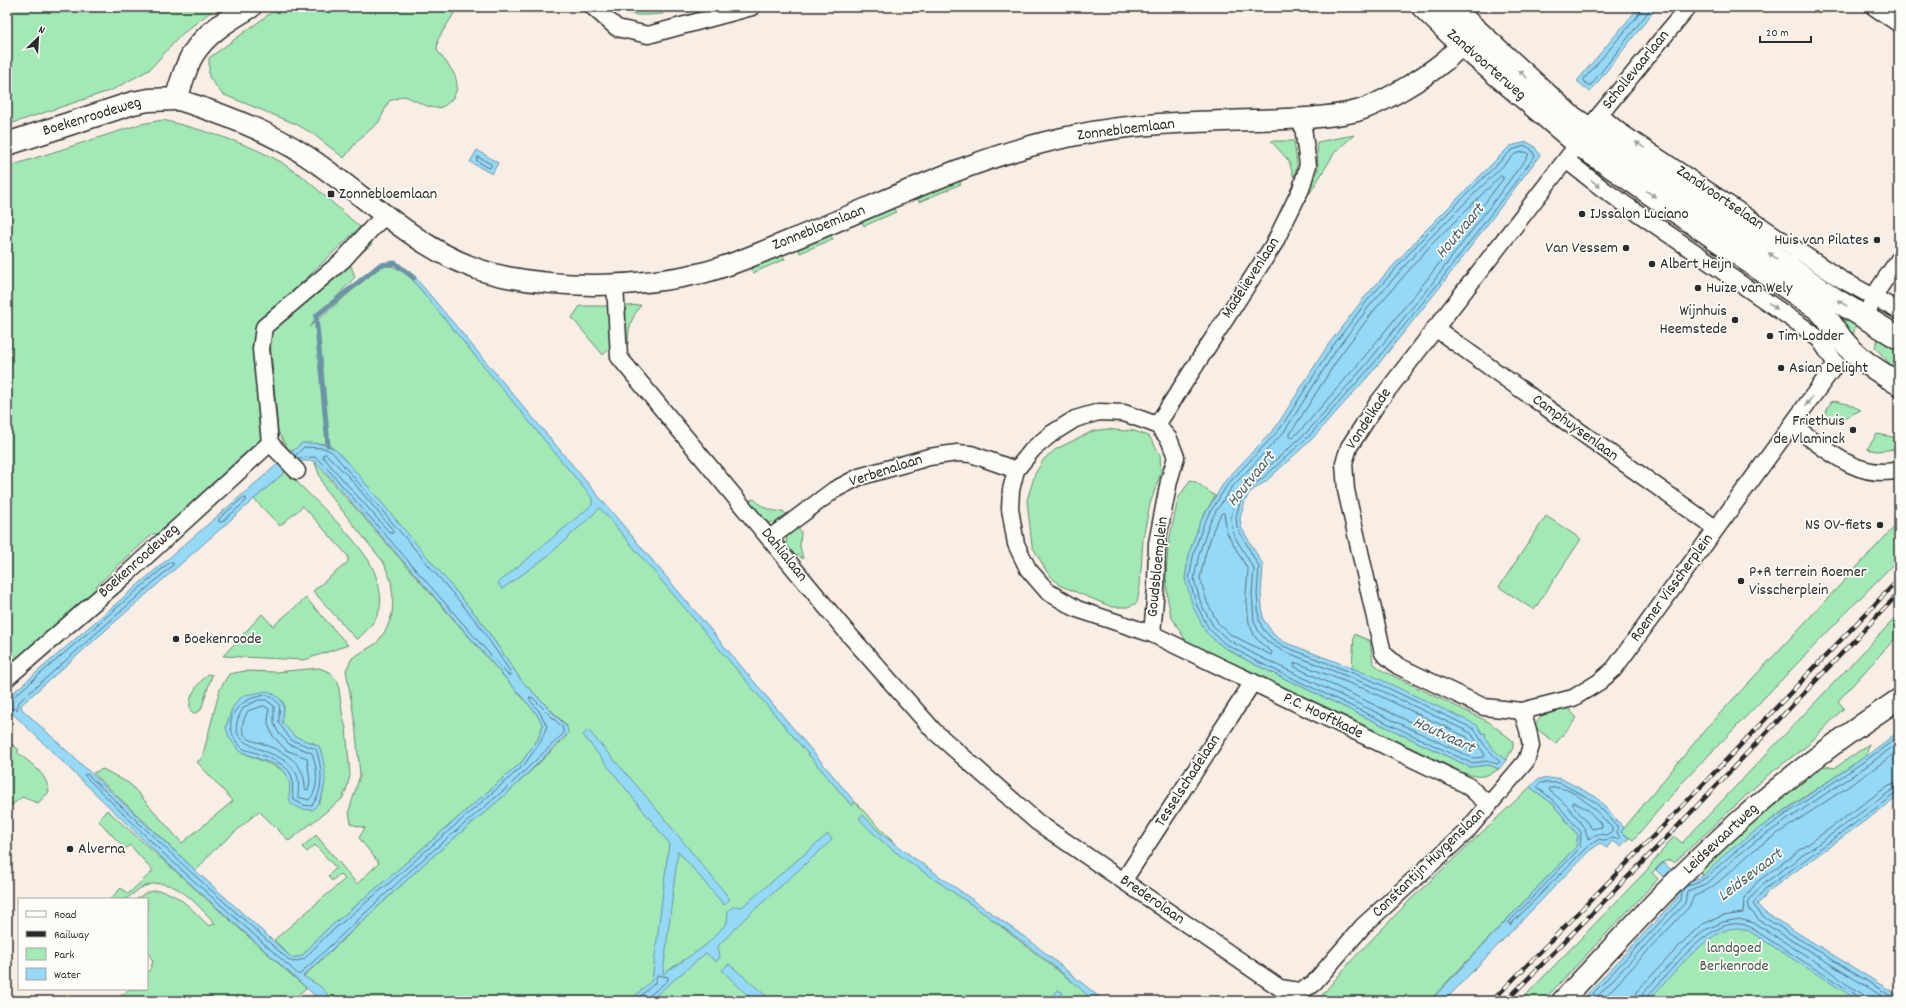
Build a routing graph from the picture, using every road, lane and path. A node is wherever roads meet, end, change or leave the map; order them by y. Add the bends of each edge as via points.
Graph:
1 (250, 7) edge
2 (593, 7) edge
3 (752, 7) edge
4 (1423, 7) edge
5 (1451, 7) edge
6 (1688, 7) edge
7 (1874, 7) edge
8 (1899, 24) edge
9 (1468, 37) junction
10 (176, 100) junction
11 (1557, 115) joint
12 (1302, 119) junction
13 (1583, 137) junction
14 (7, 144) edge
15 (385, 216) junction
16 (1899, 259) edge
17 (615, 284) junction
18 (1873, 297) junction
19 (1899, 311) edge
20 (1867, 319) junction
21 (1435, 328) junction
22 (1899, 338) edge
23 (1862, 361) junction
24 (1836, 364) joint
25 (1899, 384) edge
26 (1157, 425) junction
27 (1792, 425) junction
28 (270, 443) junction
29 (1016, 470) junction
30 (1899, 470) edge
31 (297, 471) dead end
32 (1715, 528) junction
33 (770, 538) junction
34 (1152, 634) junction
35 (7, 678) edge
36 (1253, 682) junction
37 (1899, 698) edge
38 (1522, 710) junction
39 (1008, 798) joint
40 (1489, 805) junction
41 (1124, 880) junction
42 (1298, 996) edge
43 (1562, 1001) edge

1 - 10 main road via 219,26 202,41 193,55
2 - 3 street via 617,28 648,35
4 - 9 main road, Zandvoorterweg
5 - 9 main road, Zandvoorterweg
6 - 13 street, Schollevaarlaan
7 - 8 street
9 - 11 main road, Zandvoorterweg
9 - 12 street, Zonnebloemlaan via 1441,64 1395,93 1359,110
10 - 14 main road, Boekenroodeweg via 133,103
10 - 15 street, Zonnebloemlaan via 216,112 304,154
11 - 13 main road, Zandvoortselaan
12 - 17 street, Zonnebloemlaan via 1186,123 1078,134 1012,150 948,173 838,221 727,265 702,273
12 - 26 street, Madelievenlaan via 1308,164 1301,189 1274,244
18 -> 13 street, Zandvoortselaan via 1619,131
20 -> 13 main road, Zandvoortselaan
13 - 21 street, Vondelkade
13 -> 23 main road, Zandvoortselaan via 1826,315 1842,340
13 -> 24 street, Zandvoortselaan via 1603,189 1805,328 1820,340
15 - 17 street, Zonnebloemlaan via 435,250 479,271 509,278 563,284
15 - 28 street via 342,260 264,326 261,349
16 - 18 street
17 - 33 street, Dahlialaan via 619,357
18 - 19 street, Zandvoortselaan
18 - 20 street
20 - 22 main road, Zandvoortselaan
20 - 23 main road via 1858,346
21 - 32 street, Camphuysenlaan
21 - 38 street, Vondelkade via 1377,404 1349,447 1344,463 1346,490 1379,640 1383,653 1398,666 1484,707
23 - 25 main road, Zandvoortselaan
24 -> 27 street, Roemer Visscherplein
26 - 29 street, Goudsbloemplein via 1124,414 1099,412 1075,419 1033,449
26 - 34 street, Goudsbloemplein via 1169,439 1176,457 1157,543
27 - 30 street via 1853,467 1880,473
27 - 32 street, Roemer Visscherplein
28 - 31 street
28 - 35 street, Boekenroodeweg via 128,573
29 - 33 street, Verbenalaan via 971,454 956,453 922,459 859,477 834,490
29 - 34 street, Goudsbloemplein via 1010,509 1016,544 1028,569 1048,592 1077,609
32 - 38 street, Roemer Visscherplein via 1614,669 1574,698
33 - 39 street, Dahlialaan via 845,630 934,731
34 - 36 street, P.C. Hooftkade
36 - 40 street, P.C. Hooftkade via 1467,785
36 - 41 street, Tesselschadelaan
37 - 43 street, Leidsevaartweg via 1757,806 1684,873
38 - 40 street, Constantijn Huygenslaan via 1531,746 1526,761
39 - 41 street, Brederolaan via 1037,822
40 - 42 street, Constantijn Huygenslaan via 1465,833 1363,926 1312,985
41 - 42 street, Brederolaan via 1280,988

